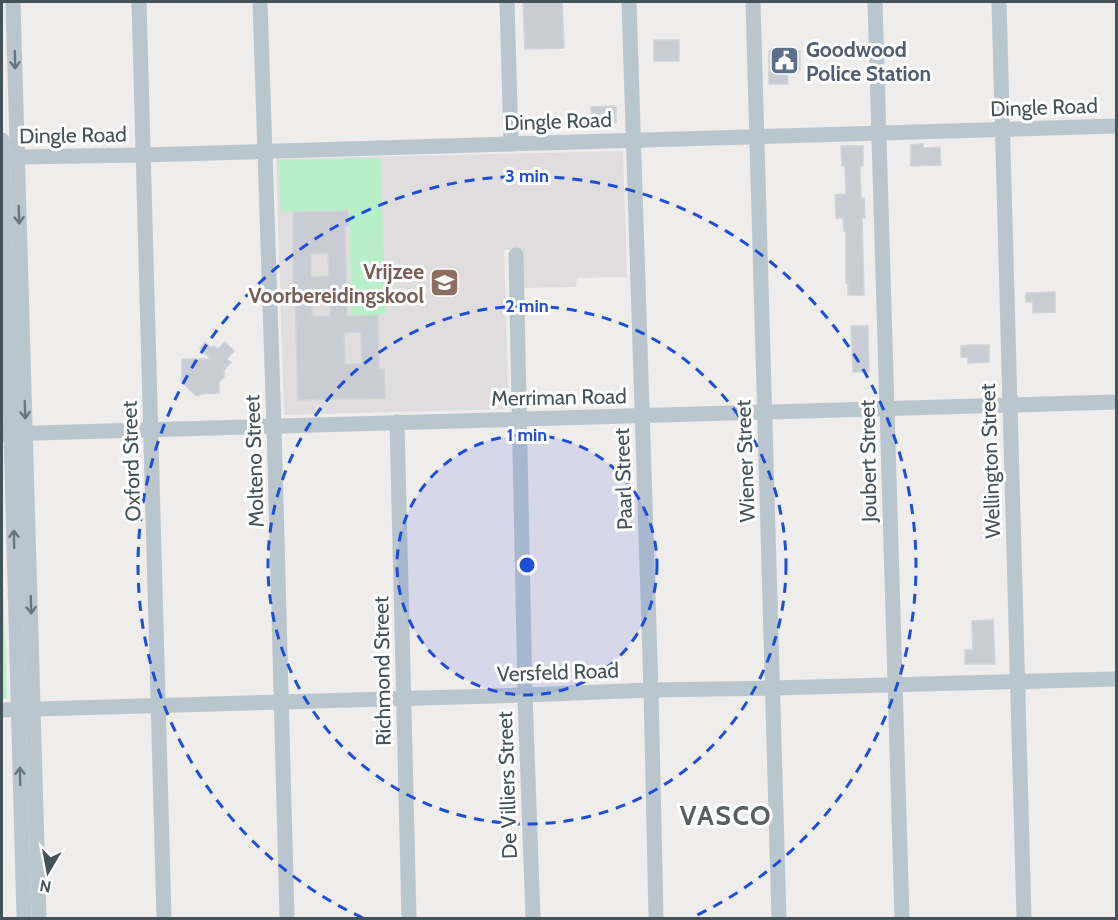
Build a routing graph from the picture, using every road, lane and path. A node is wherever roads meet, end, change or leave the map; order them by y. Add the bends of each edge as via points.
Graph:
1 (14, 2) edge
2 (140, 2) edge
3 (260, 2) edge
4 (507, 2) edge
5 (629, 2) edge
6 (753, 2) edge
7 (875, 2) edge
8 (999, 2) edge
9 (1116, 126) edge
10 (1002, 129) junction
11 (879, 132) junction
12 (756, 136) junction
13 (2, 140) edge
14 (634, 140) junction
15 (511, 144) junction
16 (265, 151) junction
17 (143, 155) junction
18 (7, 158) edge
19 (516, 255) dead end
20 (1116, 402) edge
21 (1010, 406) junction
22 (887, 409) junction
23 (765, 412) junction
24 (642, 416) junction
25 (519, 419) junction
26 (397, 422) junction
27 (274, 426) junction
28 (151, 429) junction
29 (13, 433) edge
30 (1116, 679) edge
31 (1017, 681) junction
32 (894, 685) junction
33 (773, 688) junction
34 (651, 690) junction
35 (525, 695) junction
36 (403, 698) junction
37 (282, 702) junction
38 (159, 706) junction
39 (2, 710) edge
40 (26, 710) junction
41 (28, 814) junction
42 (24, 918) edge
43 (39, 918) edge
44 (164, 918) edge
45 (287, 918) edge
46 (409, 918) edge
47 (533, 918) edge
48 (657, 918) edge
49 (779, 918) edge
50 (902, 918) edge
51 (1024, 918) edge

1 -> 18 street
2 - 17 street, Oxford Street
3 - 16 street, Molteno Street
4 - 15 street
5 - 14 street, Paarl Street
6 - 12 street, Wiener Street
7 - 11 street, Joubert Street
8 - 10 street, Wellington Street
9 - 10 street, Dingle Road
10 - 11 street, Dingle Road
10 - 21 street, Wellington Street
11 - 12 street, Dingle Road
11 - 22 street, Joubert Street
12 - 14 street, Dingle Road
12 - 23 street, Wiener Street
13 - 18 street
14 - 15 street, Dingle Road
14 - 24 street, Paarl Street
15 - 16 street, Dingle Road
16 - 17 street, Dingle Road
16 - 27 street, Molteno Street
17 - 18 street, Dingle Road
17 - 28 street, Oxford Street
18 - 29 street
19 - 25 street, De Villiers Street
20 - 21 street, Merriman Road
21 - 22 street, Merriman Road
21 - 31 street, Wellington Street
22 - 23 street, Merriman Road
22 - 32 street, Joubert Street
23 - 24 street, Merriman Road
23 - 33 street, Wiener Street
24 - 25 street, Merriman Road
24 - 34 street, Paarl Street
25 - 26 street, Merriman Road
25 - 35 street, De Villiers Street
26 - 27 street, Merriman Road
26 - 36 street, Richmond Street
27 - 28 street, Merriman Road
27 - 37 street, Molteno Street
28 - 29 street, Merriman Road
28 - 38 street, Oxford Street
29 - 40 street
30 - 31 street, Versfeld Road
31 - 32 street, Versfeld Road
31 - 51 street, Wellington Street
32 - 33 street, Versfeld Road
32 - 50 street, Joubert Street
33 - 34 street, Versfeld Road
33 - 49 street, Wiener Street
34 - 35 street, Versfeld Road
34 - 48 street, Paarl Street
35 - 36 street, Versfeld Road
35 - 47 street, De Villiers Street
36 - 37 street, Versfeld Road
36 - 46 street, Richmond Street
37 - 38 street, Versfeld Road
37 - 45 street, Molteno Street
38 - 40 street, Versfeld Road
38 - 44 street, Oxford Street
39 - 40 street, Versfeld Road
40 - 41 street
41 - 42 street
41 - 43 street

